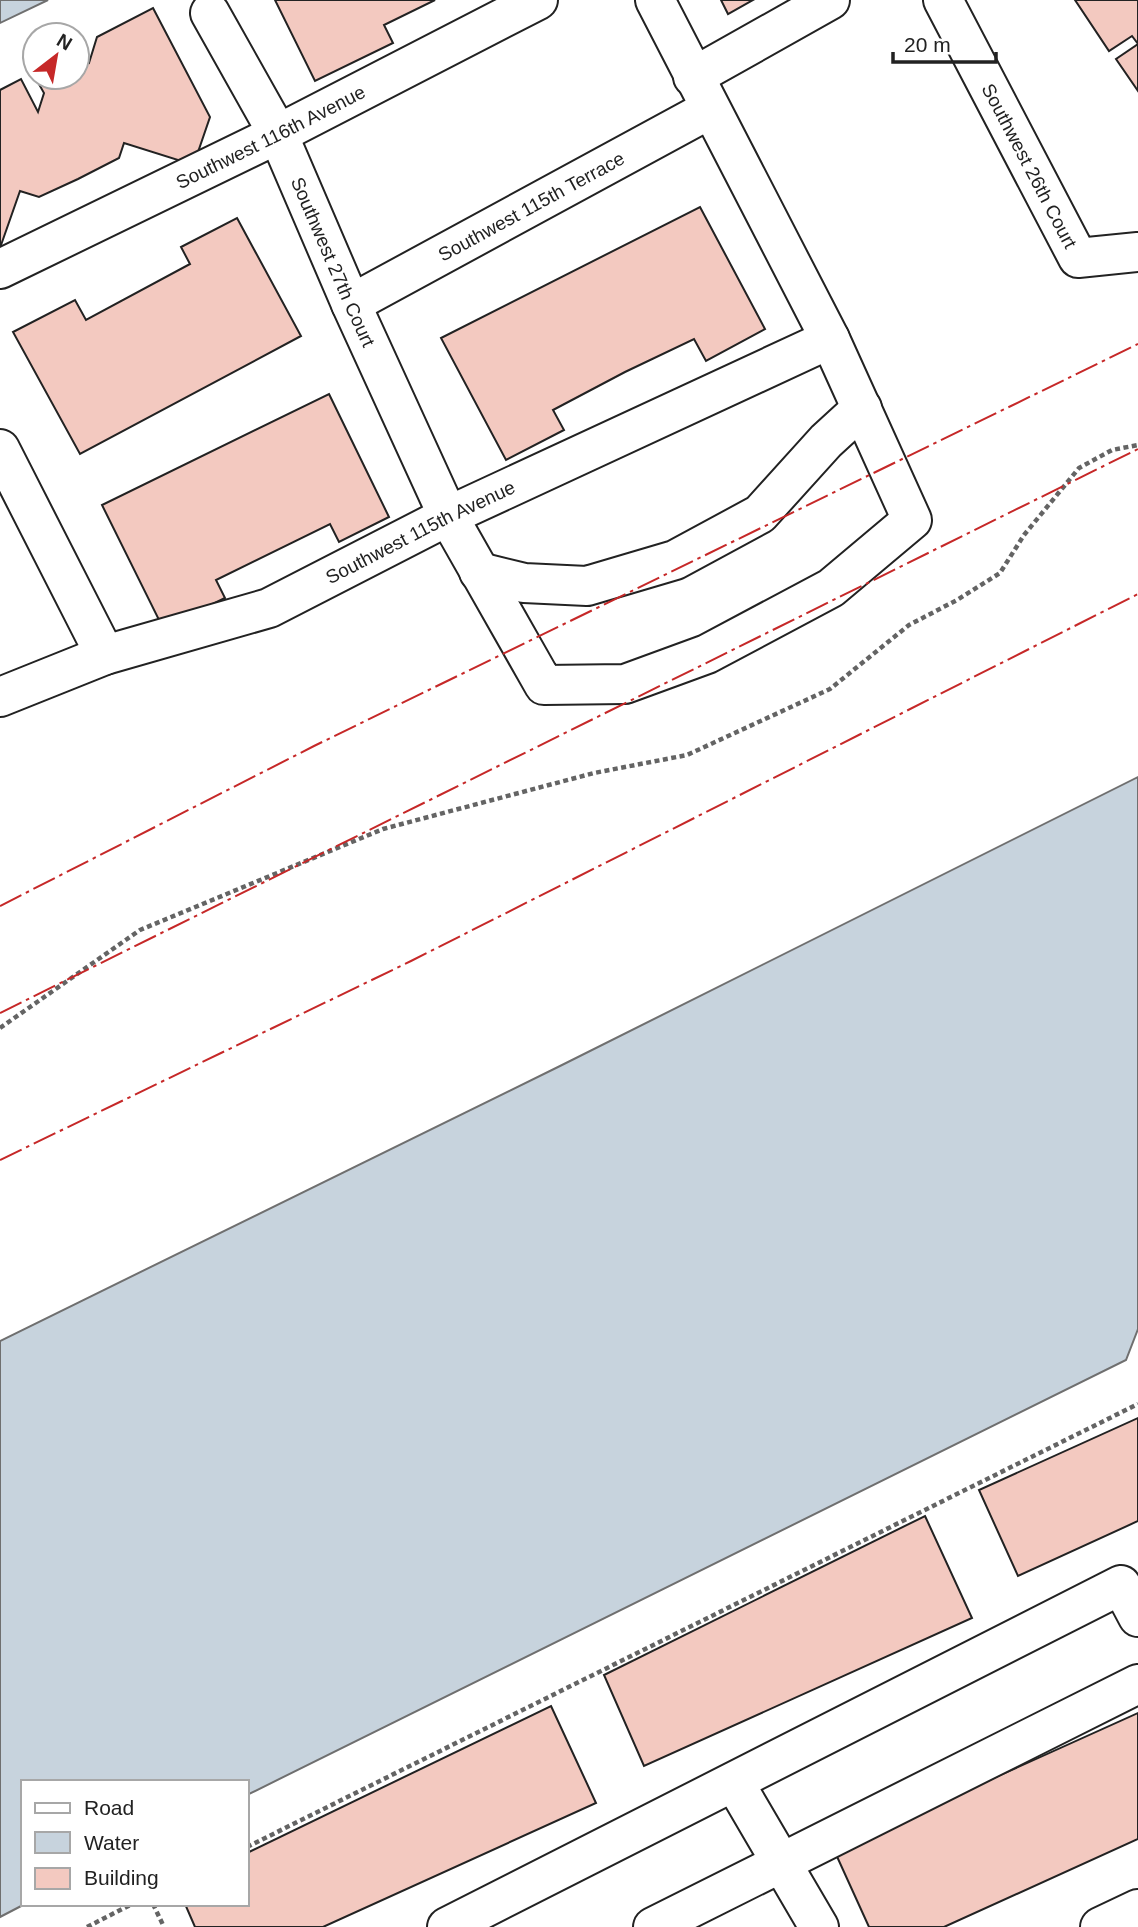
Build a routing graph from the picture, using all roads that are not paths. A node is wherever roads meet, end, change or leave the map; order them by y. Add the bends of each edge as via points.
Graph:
1 (538, 0) edge
2 (655, 0) edge
3 (830, 0) edge
4 (943, 0) edge
5 (210, 13) dead end
6 (701, 93) junction
7 (278, 134) junction
8 (1138, 253) edge
9 (0, 269) edge
10 (351, 304) junction
11 (830, 339) junction
12 (862, 408) junction
13 (0, 449) edge
14 (448, 516) junction
15 (479, 572) junction
16 (105, 655) junction
17 (0, 697) edge
18 (1132, 1593) edge
19 (1138, 1684) edge
20 (734, 1782) junction
21 (783, 1863) junction
22 (1138, 1909) edge
23 (447, 1927) edge
24 (653, 1927) edge
25 (819, 1927) edge
26 (1100, 1927) edge

1 - 7 street, Southwest 116th Avenue
2 - 6 street
3 - 6 street, Southwest 115th Terrace
4 - 8 street, Southwest 26th Court via 1078,258
5 - 7 street, Southwest 27th Court
6 - 10 street, Southwest 115th Terrace
6 - 11 street
7 - 9 street, Southwest 116th Avenue
7 - 10 street, Southwest 27th Court
10 - 14 street, Southwest 27th Court
11 - 12 street
11 - 14 street, Southwest 115th Avenue
12 - 15 street via 760,514 675,560 587,586 524,583
12 - 15 street, Southwest 27th Court via 912,520 831,588 707,654 625,684 544,685
13 - 16 street
14 - 15 street, Southwest 27th Court
14 - 16 street, Southwest 115th Avenue via 269,608
16 - 17 street, Southwest 115th Avenue
18 - 20 street
19 - 21 street
20 - 21 street
20 - 23 street
21 - 24 street
21 - 25 street
22 - 26 street

